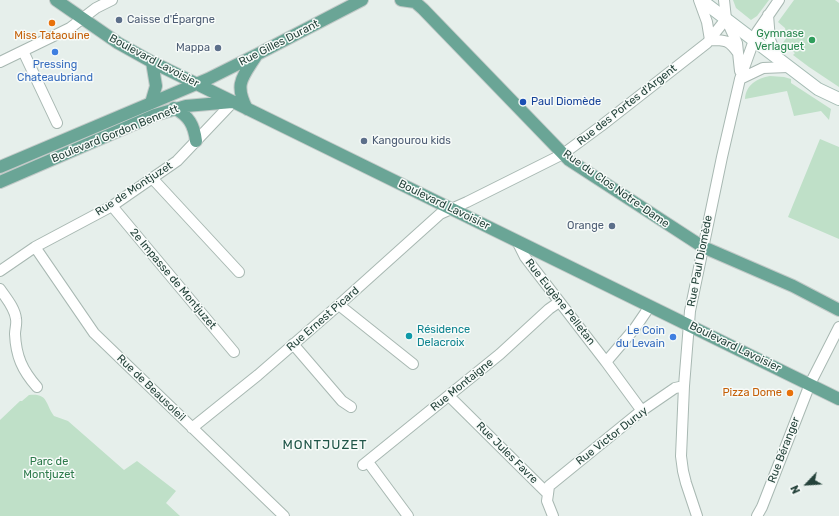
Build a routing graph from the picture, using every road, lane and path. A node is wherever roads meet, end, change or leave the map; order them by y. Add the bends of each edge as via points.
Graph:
1 (56, 0) edge
2 (112, 0) edge
3 (362, 0) edge
4 (401, 0) edge
5 (700, 0) edge
6 (724, 0) edge
7 (779, 0) edge
8 (414, 1) edge
9 (768, 15) junction
10 (82, 19) junction
11 (726, 19) junction
12 (710, 40) junction
13 (754, 40) junction
14 (23, 51) junction
15 (256, 55) junction
16 (739, 55) junction
17 (778, 58) junction
18 (0, 62) edge
19 (152, 62) junction
20 (788, 67) junction
21 (740, 79) junction
22 (196, 84) junction
23 (839, 99) edge
24 (233, 102) junction
25 (151, 103) junction
26 (174, 108) junction
27 (247, 109) junction
28 (57, 123) dead end
29 (196, 141) junction
30 (563, 154) junction
31 (0, 168) edge
32 (152, 178) junction
33 (0, 182) edge
34 (112, 206) junction
35 (452, 208) junction
36 (517, 240) junction
37 (35, 247) junction
38 (703, 247) junction
39 (0, 271) edge
40 (239, 272) dead end
41 (0, 289) edge
42 (559, 302) junction
43 (339, 305) junction
44 (650, 306) junction
45 (839, 310) edge
46 (690, 325) junction
47 (839, 327) edge
48 (293, 344) junction
49 (234, 352) dead end
50 (606, 362) junction
51 (413, 364) dead end
52 (810, 384) junction
53 (684, 386) junction
54 (37, 387) dead end
55 (449, 396) junction
56 (839, 398) edge
57 (351, 407) dead end
58 (642, 411) junction
59 (192, 428) junction
60 (548, 494) junction
61 (284, 516) edge
62 (408, 516) edge
63 (553, 516) edge
64 (697, 516) edge
65 (757, 516) edge

1 - 10 main road, Boulevard Lavoisier
2 - 10 street
3 - 15 main road, Rue Gilles Durant
4 - 8 main road
5 - 11 street
5 - 12 street via 708,22
6 - 11 street, Rue Paul Diomède
7 - 9 street, Rue Paul Diomède
8 - 30 main road, Rue du Clos Notre-Dame
9 - 13 street, Rue Paul Diomède
9 - 17 street via 770,40
10 - 14 street via 70,28
10 - 19 main road, Boulevard Lavoisier
11 - 12 street, Rue des Portes d'Argent
11 - 13 street
11 - 16 street, Rue Paul Diomède via 737,42
12 - 16 street via 730,43
12 - 30 street, Rue des Portes d'Argent
13 - 17 street
13 - 21 street, Rue Paul Diomède
14 - 18 street
14 - 28 street
15 - 22 main road, Rue Gilles Durant
15 - 27 main road via 240,82 240,94
16 - 21 street, Rue Paul Diomède
17 - 20 street
19 - 22 main road, Boulevard Lavoisier
19 - 25 main road via 156,86
20 - 21 street via 763,68
20 - 23 street via 818,89
21 - 38 street, Rue Paul Diomède
22 - 24 main road, Boulevard Lavoisier
22 - 25 main road, Boulevard Gordon Bennett
24 - 26 main road, Boulevard Gordon Bennett
24 - 27 main road, Boulevard Lavoisier
24 - 29 street, Rue de Montjuzet
25 - 31 main road, Boulevard Gordon Bennett
26 - 29 main road via 192,122
26 - 33 main road, Boulevard Gordon Bennett
27 - 35 main road, Boulevard Lavoisier
29 - 32 street, Rue de Montjuzet via 177,161
30 - 35 street, Rue des Portes d'Argent
30 - 38 main road, Rue du Clos Notre-Dame via 610,188
32 - 34 street, Rue de Montjuzet
32 - 40 street
34 - 37 street, Rue de Montjuzet
34 - 49 street, 2e Impasse de Montjuzet
35 - 36 main road, Boulevard Lavoisier
35 - 43 street, Rue Ernest Picard via 440,214
36 - 42 street, Rue Eugène Pelletan via 525,257
36 - 44 main road, Boulevard Lavoisier
37 - 39 street, Rue de Montjuzet
37 - 59 street, Rue de Beausoleil via 94,333
38 - 45 main road, Rue du Clos Notre-Dame via 793,286
38 - 46 street, Rue Paul Diomède via 690,311
41 - 54 street via 16,318 15,335 21,365
42 - 50 street, Rue Eugène Pelletan
42 - 55 street, Rue Montaigne
43 - 48 street, Rue Ernest Picard
43 - 51 street
44 - 46 main road, Boulevard Lavoisier
44 - 50 street
46 - 52 main road, Boulevard Lavoisier
46 - 53 street, Rue Paul Diomède
47 - 52 street, Rue Béranger
48 - 57 street via 342,401
48 - 59 street, Rue Ernest Picard
50 - 58 street, Rue Eugène Pelletan
52 - 56 main road, Boulevard Lavoisier
52 - 65 street, Rue Béranger
53 - 58 street, Rue Victor Duruy via 675,388
53 - 64 street, Rue Paul Diomède via 682,464
55 - 60 street, Rue Jules Favre
55 - 62 street, Rue Montaigne via 366,464
58 - 60 street, Rue Victor Duruy via 549,486
59 - 61 street, Rue de Beausoleil
60 - 63 street via 547,502

